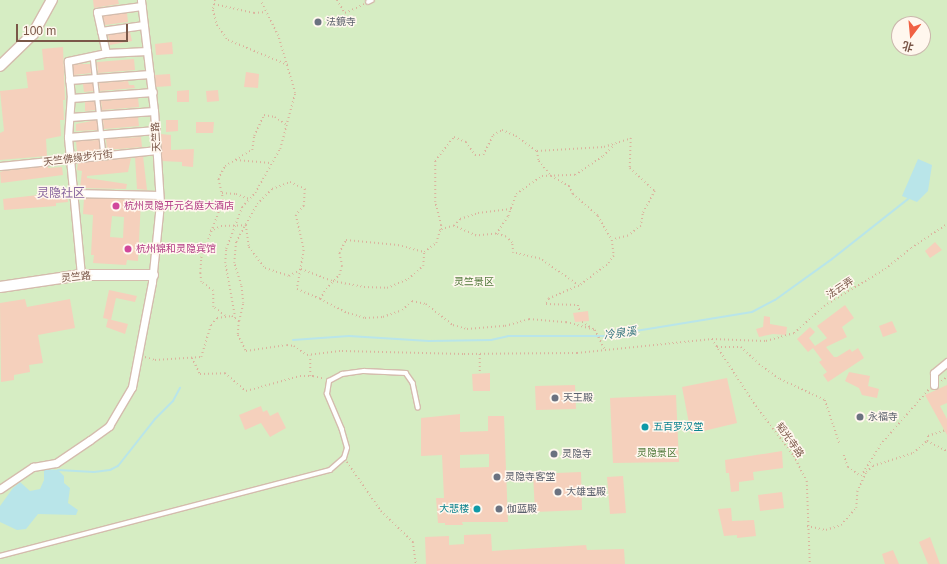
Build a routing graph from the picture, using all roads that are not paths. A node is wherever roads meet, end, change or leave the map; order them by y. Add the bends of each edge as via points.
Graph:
1 (52, 0) edge
2 (141, 3) edge
3 (144, 25) junction
4 (101, 31) junction
5 (147, 51) junction
6 (106, 53) junction
7 (93, 56) junction
8 (0, 66) edge
9 (150, 74) junction
10 (96, 78) junction
11 (70, 80) junction
12 (153, 92) junction
13 (98, 96) junction
14 (71, 98) junction
15 (154, 111) junction
16 (99, 115) junction
17 (70, 117) junction
18 (156, 130) junction
19 (101, 135) junction
20 (68, 137) junction
21 (157, 150) junction
22 (104, 154) junction
23 (70, 157) junction
24 (0, 166) edge
25 (73, 193) junction
26 (159, 195) junction
27 (81, 275) junction
28 (153, 275) junction
29 (0, 287) edge
30 (947, 362) edge
31 (934, 385) road end
32 (418, 406) dead end
33 (0, 489) edge
34 (0, 556) edge

1 - 8 street via 33,34
2 - 3 street, 天竺路
2 - 4 street via 97,12
3 - 4 street
3 - 5 street, 天竺路
4 - 6 street
5 - 6 street
5 - 9 street, 天竺路
6 - 7 street
7 - 10 lane
7 - 11 street via 68,62
9 - 10 street
9 - 12 street, 天竺路
10 - 11 street
10 - 13 lane
11 - 14 street
12 - 13 street
12 - 15 street, 天竺路
13 - 14 street
13 - 16 lane
14 - 17 street
15 - 16 street
15 - 18 street, 天竺路
16 - 17 street
16 - 19 lane
17 - 20 street
18 - 19 street
18 - 21 street, 天竺路
19 - 20 street
19 - 22 lane
20 - 23 street
21 - 22 street, 天竺佛缘步行街
21 - 26 street, 天竺路
22 - 23 street, 天竺佛缘步行街
23 - 24 street, 天竺佛缘步行街 via 51,162
23 - 25 street
25 - 26 street
25 - 27 street
26 - 28 street, 天竺路
27 - 28 street, 灵竺路
27 - 29 street, 灵竺路
28 - 33 street, 天竺路 via 140,356 132,387 108,426 56,463 33,467
30 - 31 street via 934,373
32 - 34 lane via 413,384 406,373 364,371 342,374 329,381 327,394 347,448 344,458 330,470

